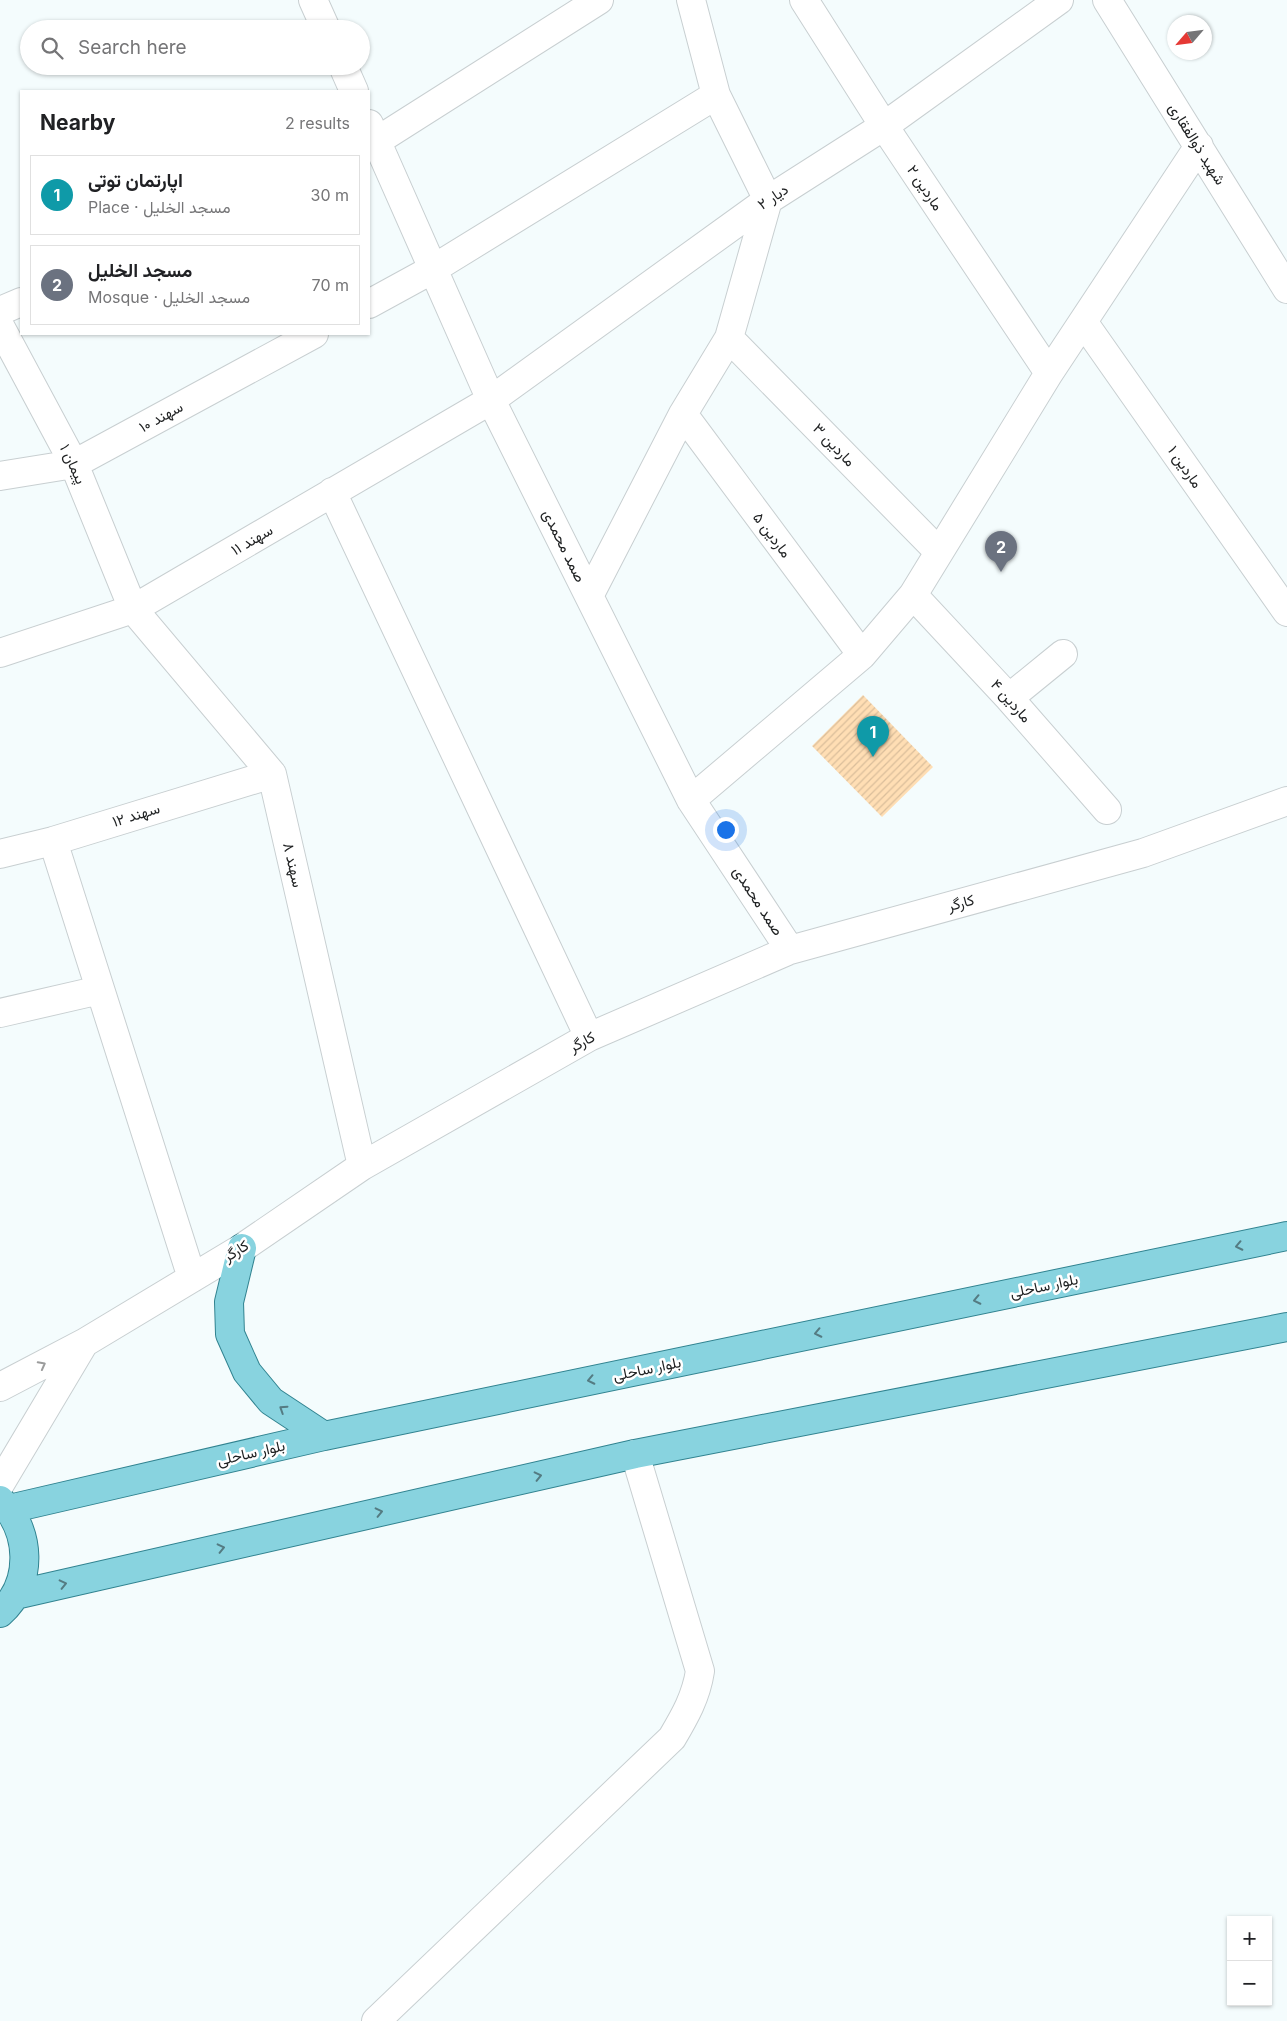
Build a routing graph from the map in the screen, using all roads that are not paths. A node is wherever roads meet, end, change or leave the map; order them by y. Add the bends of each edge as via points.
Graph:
1 (314, 0) edge
2 (599, 0) edge
3 (691, 0) edge
4 (804, 0) edge
5 (1059, 0) edge
6 (1107, 0) edge
7 (322, 20) edge
8 (347, 75) edge
9 (354, 90) edge
10 (716, 95) junction
11 (884, 126) junction
12 (371, 137) edge
13 (1199, 146) junction
14 (768, 200) junction
15 (1278, 255) edge
16 (433, 269) junction
17 (1287, 288) edge
18 (20, 302) edge
19 (370, 303) edge
20 (0, 311) edge
21 (1084, 323) junction
22 (0, 326) edge
23 (312, 335) edge
24 (730, 338) junction
25 (1050, 373) junction
26 (492, 400) junction
27 (683, 414) junction
28 (74, 464) junction
29 (0, 476) edge
30 (332, 492) junction
31 (939, 552) junction
32 (913, 595) junction
33 (589, 596) junction
34 (133, 608) junction
35 (1287, 612) edge
36 (0, 653) edge
37 (1063, 654) dead end
38 (862, 655) junction
39 (1009, 698) junction
40 (272, 774) junction
41 (691, 800) junction
42 (1287, 801) edge
43 (1107, 810) dead end
44 (53, 841) junction
45 (0, 854) edge
46 (790, 950) junction
47 (100, 990) junction
48 (0, 1013) edge
49 (590, 1037) junction
50 (362, 1166) junction
51 (1287, 1236) edge
52 (242, 1248) junction
53 (192, 1278) junction
54 (1287, 1327) edge
55 (84, 1343) junction
56 (0, 1387) edge
57 (324, 1436) junction
58 (635, 1454) junction
59 (3, 1498) edge
60 (8, 1604) edge
61 (376, 2021) edge

1 - 7 street
2 - 12 street
3 - 10 street
4 - 11 street, ماردین ۲
5 - 11 street, دیار ۲
6 - 13 street, شهید ذوالفقاری
8 - 9 street
10 - 14 street
10 - 16 street
11 - 14 street, دیار ۲
11 - 25 street, ماردین ۲
12 - 16 street, صمد محمدی
13 - 15 street, شهید ذوالفقاری
13 - 21 street
14 - 24 street
14 - 26 street, دیار ۲
15 - 17 street, شهید ذوالفقاری
16 - 19 street
16 - 26 street, صمد محمدی
18 - 20 street
21 - 25 street
21 - 35 street, ماردین ۱
22 - 28 street, پیمان ۱
23 - 28 street, سهند ۱۰
24 - 27 street
24 - 31 street, ماردین ۳
25 - 31 street
26 - 30 street, سهند ۱۱
26 - 33 street, صمد محمدی
27 - 33 street
27 - 38 street, ماردین ۵
28 - 29 street, سهند ۱۰
28 - 34 street, پیمان ۱
30 - 34 street, سهند ۱۱
30 - 49 street
31 - 32 street
32 - 38 street
32 - 39 street, ماردین ۴
33 - 41 street, صمد محمدی
34 - 36 street, سهند ۱۱
34 - 40 street, سهند ۸
37 - 39 street
38 - 41 street
39 - 43 street, ماردین ۴
40 - 44 street, سهند ۱۲
40 - 50 street, سهند ۸
41 - 46 street, صمد محمدی
42 - 46 street, کارگر via 1143,853
44 - 45 street, سهند ۱۲
44 - 47 street
46 - 49 street, کارگر
47 - 48 street
47 - 53 street
49 - 50 street, کارگر
50 - 52 street, کارگر
51 -> 57 main road, بلوار ساحلی
52 - 53 street, کارگر
57 -> 52 main road via 271,1402 247,1372 230,1334 229,1302
53 - 55 street, کارگر
54 - 58 main road
56 -> 55 street
55 - 59 street, کارگر
57 - 59 main road, بلوار ساحلی
60 -> 58 main road
58 - 61 street via 700,1672 688,1712 672,1738
59 - 60 main road via 20,1529 25,1551 23,1574

